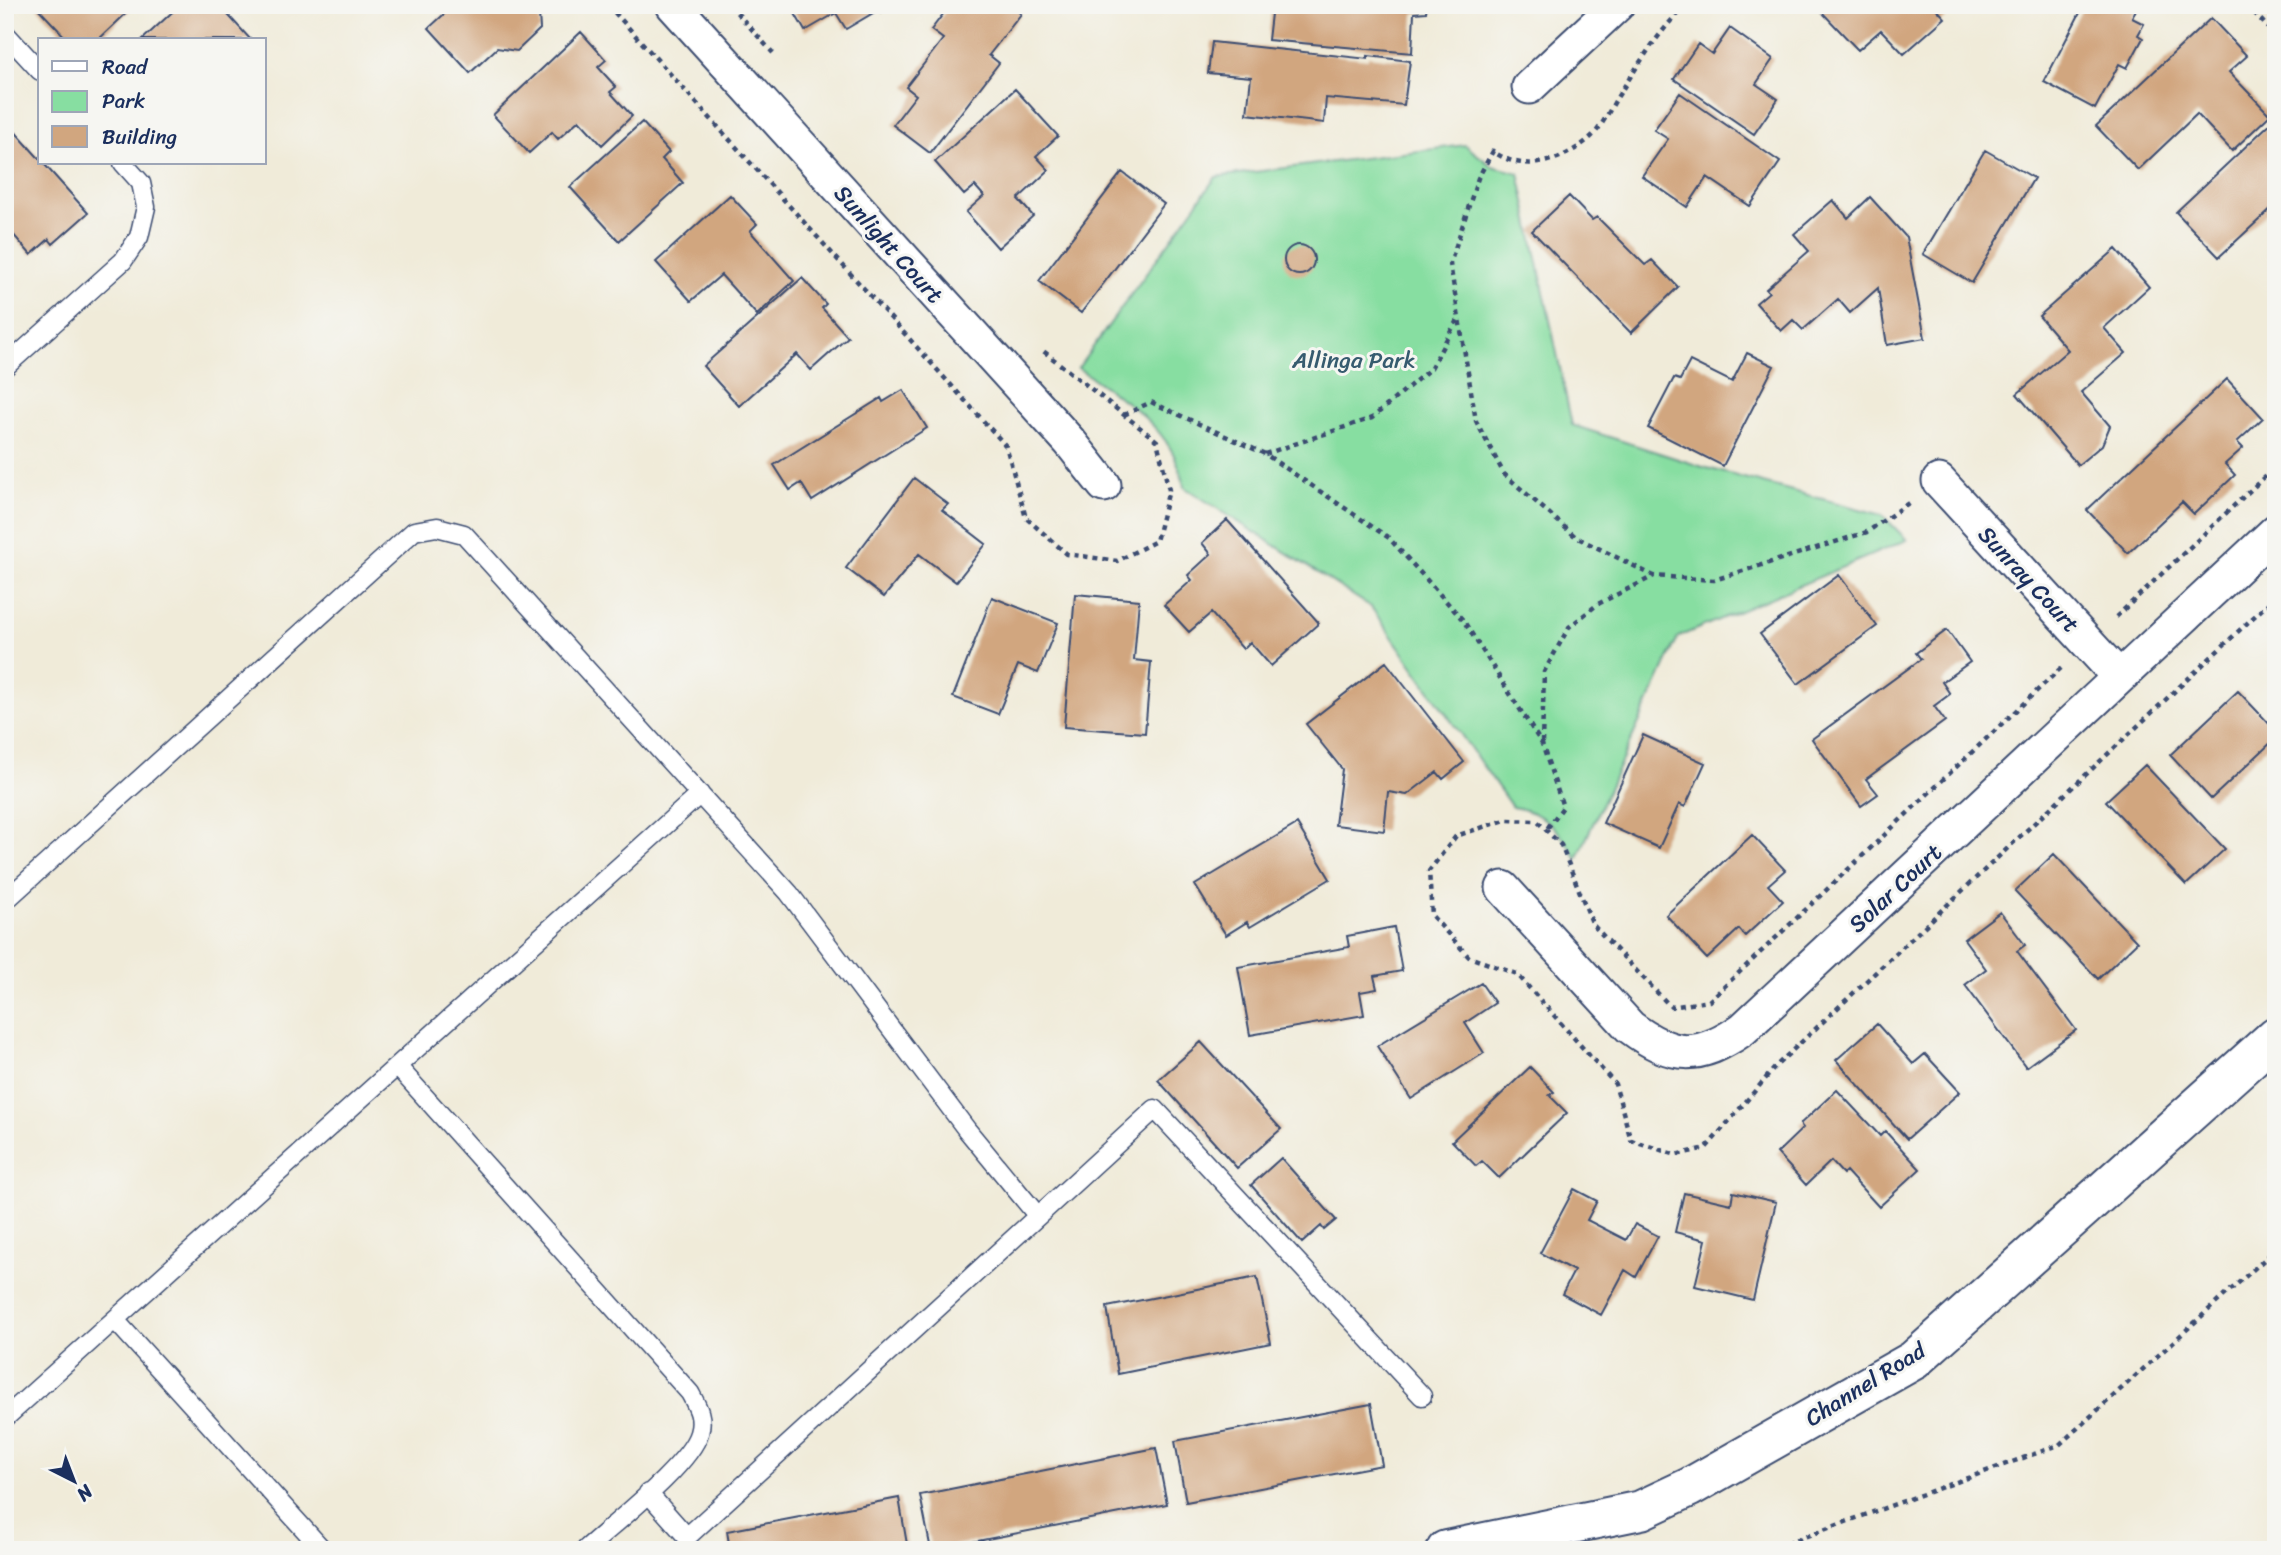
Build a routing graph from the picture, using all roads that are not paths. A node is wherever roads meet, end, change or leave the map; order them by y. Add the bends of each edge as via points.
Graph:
1 (673, 5) edge
2 (1617, 5) edge
3 (5, 33) edge
4 (38, 70) edge
5 (1529, 87) dead end
6 (124, 164) edge
7 (5, 367) edge
8 (1939, 481) road end
9 (1104, 485) dead end
10 (2276, 531) edge
11 (2119, 677) junction
12 (700, 794) junction
13 (1503, 888) dead end
14 (5, 901) edge
15 (2276, 1036) edge
16 (397, 1066) junction
17 (1037, 1215) junction
18 (115, 1320) junction
19 (1422, 1396) dead end
20 (5, 1418) edge
21 (648, 1493) junction
22 (323, 1550) edge
23 (585, 1550) edge
24 (1446, 1550) edge

1 - 9 street, Sunlight Court
2 - 5 street
3 - 4 lane
6 - 7 lane via 141,183 146,207 139,237 122,261
8 - 11 street, Sunray Court
10 - 11 street, Solar Court
11 - 13 street, Solar Court via 1744,1030 1704,1051 1664,1048 1630,1027
12 - 14 lane via 464,534 437,527 414,531
12 - 16 lane
12 - 17 lane via 789,893 967,1130
15 - 24 street, Channel Road via 1914,1360 1641,1510
16 - 18 lane
16 - 21 lane via 690,1392 701,1415 699,1434 686,1457
17 - 19 lane via 1155,1109
17 - 21 lane via 687,1537
18 - 20 lane
18 - 22 lane
21 - 23 lane

